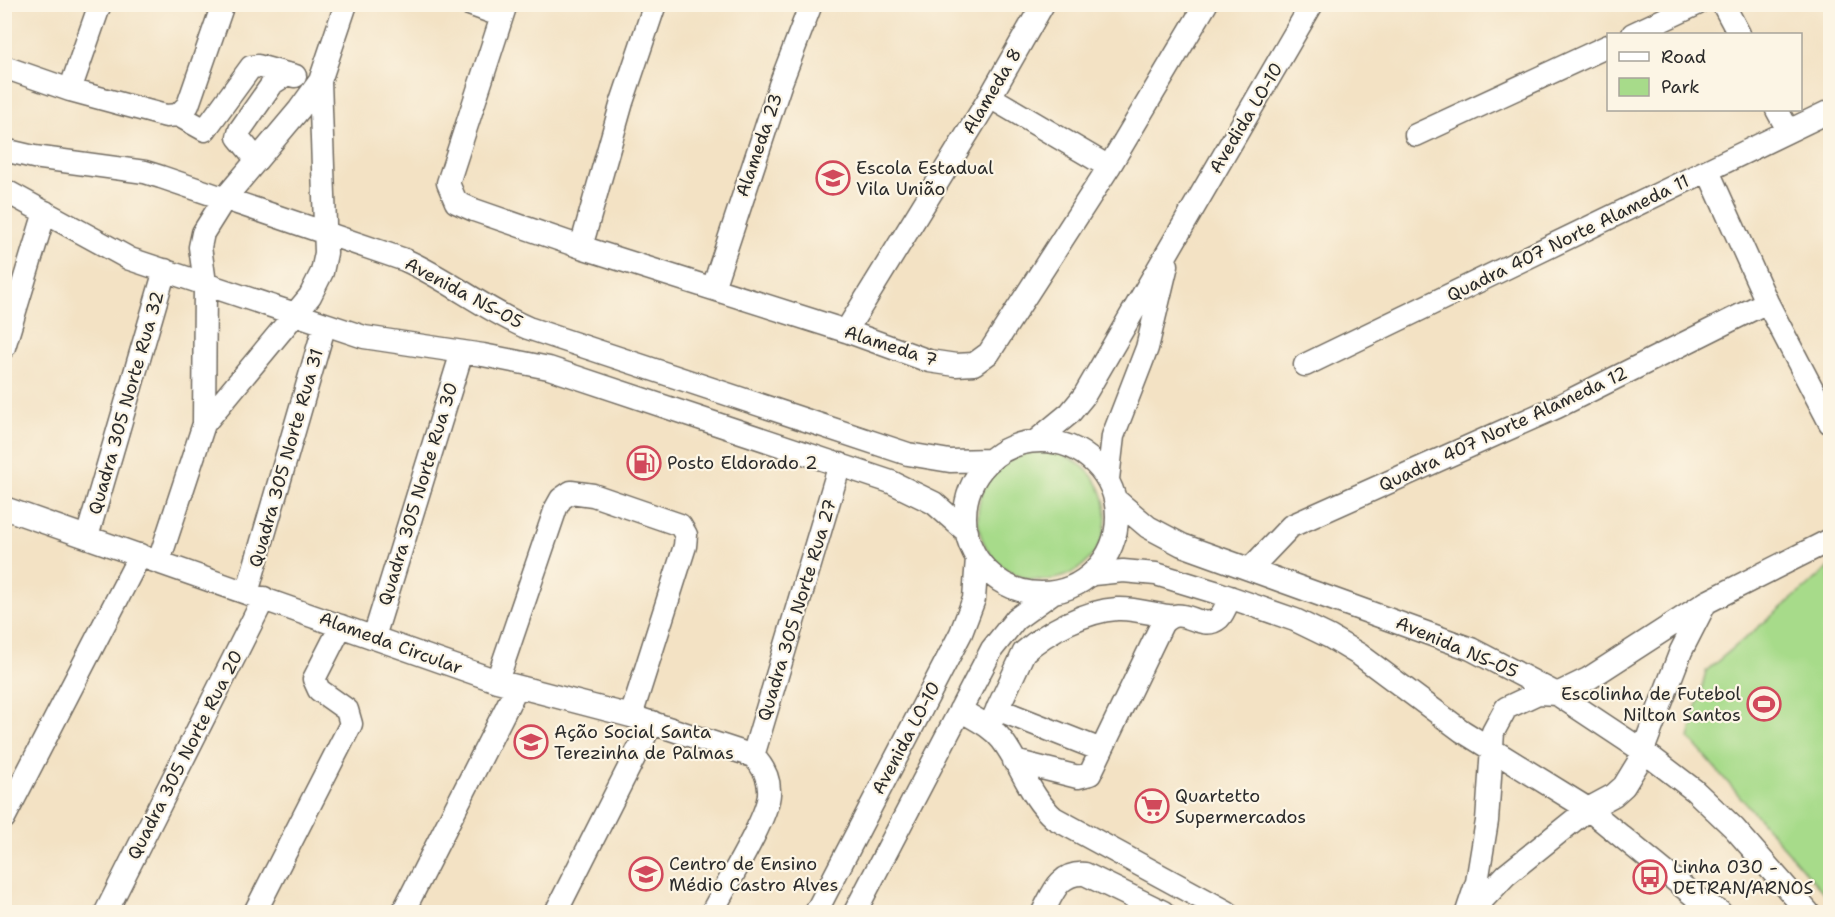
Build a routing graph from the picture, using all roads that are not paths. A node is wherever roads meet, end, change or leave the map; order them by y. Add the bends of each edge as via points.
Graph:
1 (100, 4) edge
2 (223, 4) edge
3 (346, 4) edge
4 (469, 4) edge
5 (655, 4) edge
6 (811, 4) edge
7 (1043, 4) edge
8 (1206, 4) edge
9 (1312, 4) edge
10 (1697, 4) edge
11 (1723, 4) edge
12 (504, 10) edge
13 (1635, 33) edge
14 (1738, 33) edge
15 (1607, 46) edge
16 (4, 67) edge
17 (288, 74) junction
18 (320, 81) junction
19 (70, 90) junction
20 (990, 97) junction
21 (1778, 111) edge
22 (1830, 111) edge
23 (178, 115) junction
24 (205, 130) junction
25 (1788, 130) junction
26 (1416, 135) dead end
27 (242, 143) junction
28 (4, 150) edge
29 (258, 160) junction
30 (1109, 167) junction
31 (1708, 171) junction
32 (4, 190) edge
33 (225, 198) junction
34 (45, 212) junction
35 (324, 231) junction
36 (1179, 231) junction
37 (581, 247) junction
38 (165, 270) junction
39 (205, 283) junction
40 (713, 288) junction
41 (1767, 302) junction
42 (296, 314) junction
43 (325, 324) junction
44 (846, 331) junction
45 (4, 347) edge
46 (462, 352) junction
47 (1305, 365) dead end
48 (1830, 423) edge
49 (204, 424) junction
50 (1036, 441) junction
51 (991, 460) junction
52 (840, 464) junction
53 (1108, 479) junction
54 (1116, 500) junction
55 (4, 507) edge
56 (967, 532) junction
57 (87, 537) junction
58 (1830, 540) edge
59 (149, 558) junction
60 (977, 558) junction
61 (1250, 569) junction
62 (1093, 574) junction
63 (1052, 593) junction
64 (256, 595) junction
65 (1230, 597) junction
66 (1707, 602) junction
67 (1168, 616) junction
68 (341, 626) junction
69 (374, 637) junction
70 (507, 684) junction
71 (1557, 694) junction
72 (960, 710) junction
73 (993, 718) junction
74 (641, 719) junction
75 (1491, 749) junction
76 (1101, 750) junction
77 (1643, 751) junction
78 (753, 756) junction
79 (1014, 761) junction
80 (1588, 809) junction
81 (4, 818) edge
82 (105, 912) edge
83 (255, 912) edge
84 (403, 912) edge
85 (556, 912) edge
86 (712, 912) edge
87 (816, 912) edge
88 (855, 912) edge
89 (1043, 912) edge
90 (1163, 912) edge
91 (1227, 912) edge
92 (1469, 912) edge
93 (1720, 912) edge
94 (1808, 912) edge

1 - 19 street
2 - 23 street via 188,105
3 - 18 street
4 - 12 street
5 - 37 street via 622,102
6 - 40 street, Alameda 23
7 - 20 street, Alameda 8
8 - 30 street, Alameda 7
9 - 36 street, Avedida LO-10
10 - 13 street
11 - 14 street
12 - 37 street, Alameda 7 via 448,183 456,202 464,206
15 - 26 street
16 - 19 street
17 - 18 street
17 - 24 street via 251,67
17 - 27 street via 273,83 240,130 238,137
18 - 29 street
18 - 35 street
19 - 23 street via 166,116
20 - 30 street
20 - 44 street, Alameda 8
21 - 25 street
22 - 25 street, Quadra 407 Norte Alameda 11
23 - 24 street
24 - 27 street
25 - 31 street, Quadra 407 Norte Alameda 11
27 - 29 street
28 - 33 street, Avenida NS-05 via 145,172
29 - 33 street
30 - 44 street, Alameda 7 via 989,352 974,363 929,361
31 - 41 street
31 - 47 street, Quadra 407 Norte Alameda 11
32 - 34 street, Avenida NS-05
33 - 35 street, Avenida NS-05
33 - 39 street via 202,237
34 - 38 street, Avenida NS-05 via 114,251
34 - 45 street
35 - 42 street via 326,253 322,272
35 - 51 street, Avenida NS-05 via 432,272 498,314 528,328 908,454 950,461
36 - 50 street, Avedida LO-10 via 1081,402
36 - 53 street, Avedida LO-10 via 1147,348 1115,428
37 - 40 street, Alameda 7
38 - 39 street, Avenida NS-05
38 - 57 street, Quadra 305 Norte Rua 32
39 - 42 street, Avenida NS-05
39 - 49 street
40 - 44 street, Alameda 7
41 - 48 street
41 - 61 street, Quadra 407 Norte Alameda 12 via 1557,407 1291,526
42 - 43 street, Avenida NS-05
42 - 49 street
43 - 46 street, Avenida NS-05 via 382,341
43 - 64 street, Quadra 305 Norte Rua 31
46 - 52 street, Avenida NS-05 via 558,371
46 - 69 street, Quadra 305 Norte Rua 30
49 - 59 street
50 - 51 street, Avenida NS-05 via 1012,447
50 - 53 street, Avenida NS-05 via 1077,450
51 - 56 street, Avenida NS-05 via 968,497
52 - 56 street, Avenida NS-05 via 924,497
52 - 78 street, Quadra 305 Norte Rua 27
53 - 54 street, Avenida NS-05
54 - 61 street, Avenida NS-05 via 1137,520 1170,539
54 - 62 street, Avenida NS-05 via 1118,522 1113,544
55 - 57 street, Alameda Circular
56 - 60 street, Avenida NS-05
57 - 59 street, Alameda Circular
58 - 66 street
59 - 64 street, Alameda Circular
59 - 81 street
60 - 63 street, Avenida NS-05 via 1006,585 1029,593
60 - 87 street, Avenida LO-10 via 974,599 961,633
61 - 71 street, Avenida NS-05 via 1471,649
62 - 63 street, Avenida NS-05
62 - 65 street, Avenida NS-05 via 1147,572
63 - 72 street, Avenida LO-10 via 1025,612 999,639
64 - 68 street, Alameda Circular
64 - 82 street, Quadra 305 Norte Rua 20
65 - 67 street via 1213,621
65 - 75 street, Avenida NS-05 via 1339,642
66 - 71 street via 1606,668
66 - 77 street via 1681,651
67 - 73 street via 1114,609 1076,619 1024,652
67 - 76 street
68 - 69 street, Alameda Circular
68 - 83 street via 314,679 319,690 347,710 351,724
69 - 70 street, Alameda Circular
70 - 74 street, Alameda Circular
70 - 74 street via 556,508 571,492 593,495 680,525 686,535
70 - 84 street
71 - 75 street via 1538,693 1506,708 1493,732
71 - 77 street, Avenida NS-05
72 - 73 street
72 - 88 street, Avenida LO-10
73 - 76 street
73 - 79 street
74 - 78 street, Alameda Circular
74 - 85 street
75 - 80 street, Avenida NS-05
75 - 92 street via 1487,821
76 - 79 street via 1090,774 1083,777
77 - 80 street via 1624,786
77 - 94 street, Avenida NS-05 via 1717,810
78 - 86 street via 768,782 767,807
79 - 91 street via 1038,801 1054,818
80 - 92 street via 1495,884
80 - 93 street, Avenida NS-05 via 1684,888
89 - 90 street via 1059,883 1075,873 1085,874

